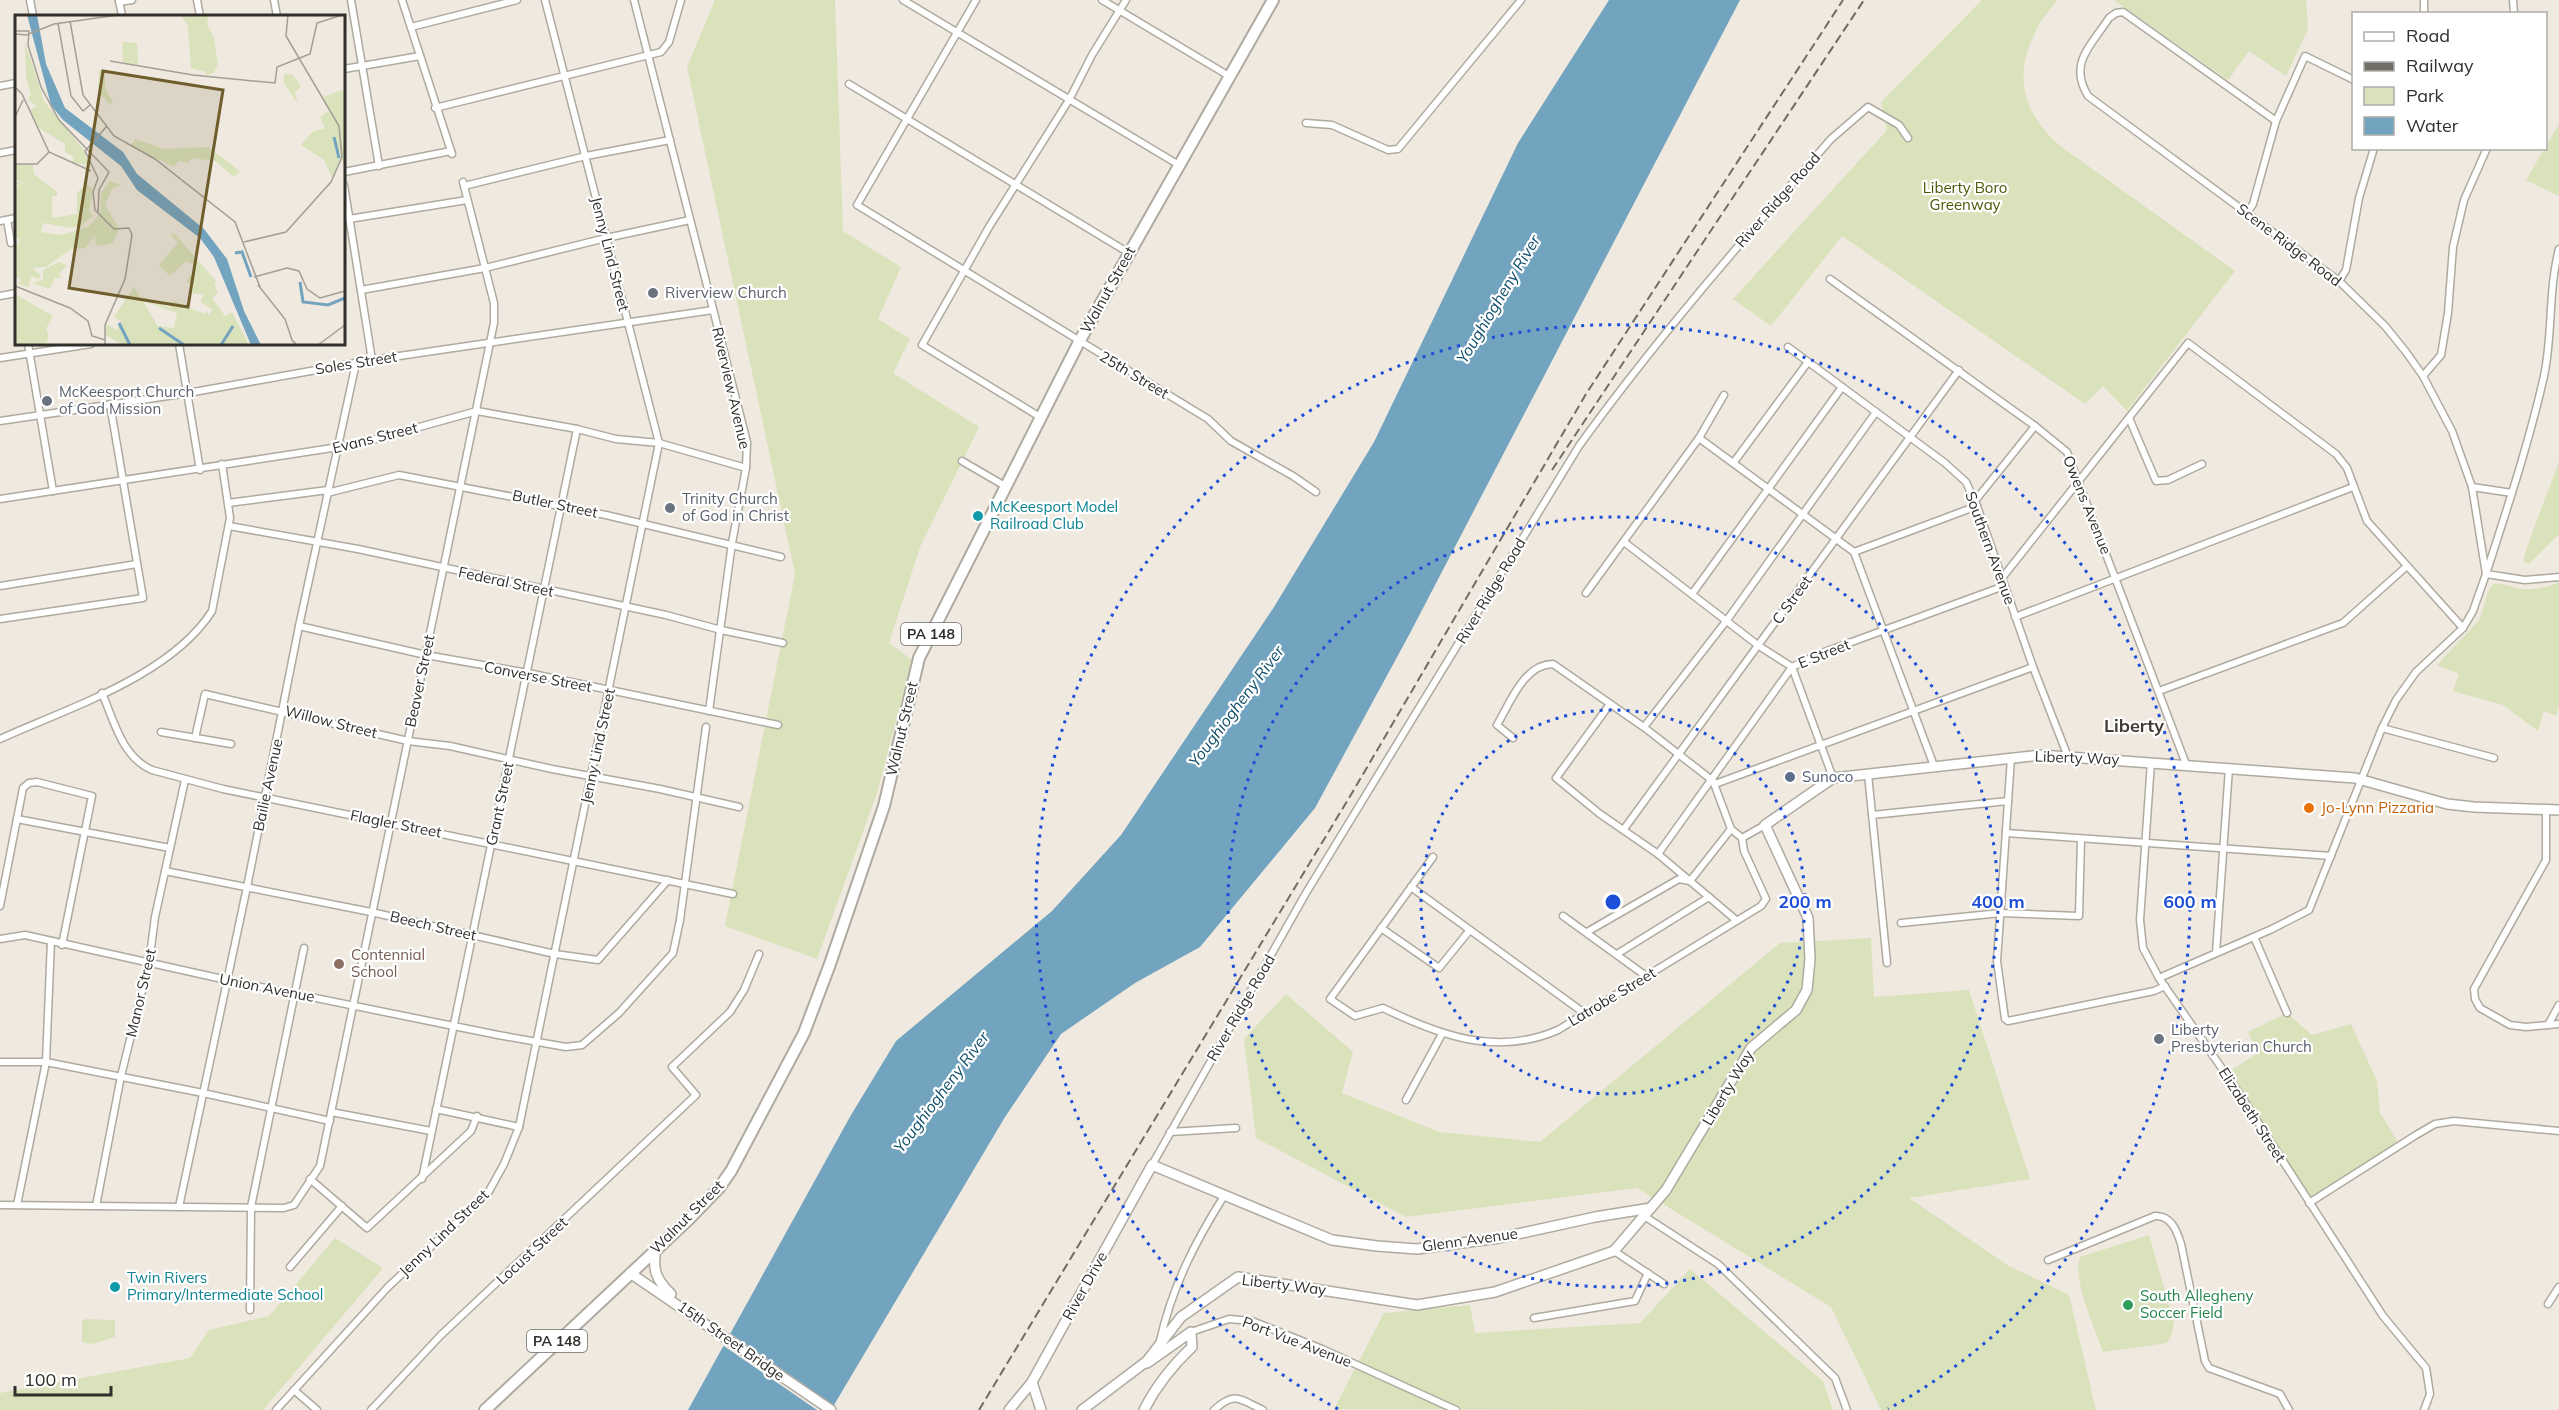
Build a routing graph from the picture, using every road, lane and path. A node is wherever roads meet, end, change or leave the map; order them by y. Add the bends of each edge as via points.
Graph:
1 (30, 0) edge
2 (132, 0) edge
3 (197, 0) edge
4 (274, 0) edge
5 (351, 0) edge
6 (402, 0) edge
7 (517, 0) edge
8 (545, 0) edge
9 (634, 0) edge
10 (681, 0) edge
11 (903, 0) edge
12 (976, 0) edge
13 (1102, 0) edge
14 (1126, 0) edge
15 (1273, 0) edge
16 (1521, 0) edge
17 (119, 1) edge
18 (1120, 10) junction
19 (33, 15) edge
20 (200, 15) edge
21 (277, 15) edge
22 (411, 27) junction
23 (957, 33) junction
24 (420, 56) junction
25 (648, 56) junction
26 (363, 66) junction
27 (345, 69) edge
28 (1229, 76) junction
29 (564, 77) junction
30 (2352, 79) edge
31 (15, 83) edge
32 (849, 84) dead end
33 (0, 86) edge
34 (1069, 100) junction
35 (435, 108) junction
36 (905, 118) junction
37 (2276, 121) junction
38 (1306, 123) dead end
39 (1908, 138) dead end
40 (670, 140) junction
41 (15, 150) edge
42 (2373, 150) edge
43 (2486, 150) edge
44 (0, 153) edge
45 (586, 156) junction
46 (1179, 165) junction
47 (379, 166) junction
48 (345, 172) edge
49 (1014, 184) junction
50 (345, 192) edge
51 (467, 200) junction
52 (2247, 213) junction
53 (349, 219) junction
54 (4, 220) edge
55 (690, 220) junction
56 (606, 237) junction
57 (11, 243) dead end
58 (2559, 249) edge
59 (1129, 253) junction
60 (485, 268) junction
61 (965, 271) junction
62 (1830, 279) dead end
63 (2339, 280) junction
64 (360, 290) junction
65 (15, 293) edge
66 (0, 296) edge
67 (713, 310) junction
68 (627, 321) junction
69 (1079, 342) junction
70 (490, 344) junction
71 (28, 345) edge
72 (84, 345) edge
73 (179, 345) edge
74 (1788, 347) dead end
75 (30, 353) junction
76 (0, 358) edge
77 (372, 360) junction
78 (1808, 362) junction
79 (356, 363) junction
80 (1959, 370) junction
81 (2423, 376) junction
82 (1842, 387) junction
83 (188, 393) junction
84 (1724, 395) dead end
85 (110, 404) junction
86 (477, 411) junction
87 (1876, 412) junction
88 (39, 414) junction
89 (1040, 417) junction
90 (2129, 418) junction
91 (0, 421) edge
92 (2035, 426) junction
93 (577, 429) junction
94 (1909, 437) junction
95 (1699, 438) junction
96 (659, 443) junction
97 (337, 448) junction
98 (962, 461) dead end
99 (1734, 462) junction
100 (222, 464) junction
101 (2202, 464) dead end
102 (746, 468) junction
103 (200, 470) junction
104 (124, 481) junction
105 (2079, 483) junction
106 (462, 485) junction
107 (1005, 486) junction
108 (1768, 487) junction
109 (2472, 487) junction
110 (2353, 488) junction
111 (53, 491) junction
112 (327, 491) junction
113 (1316, 492) dead end
114 (2512, 493) junction
115 (0, 500) edge
116 (228, 503) junction
117 (1976, 503) junction
118 (562, 507) junction
119 (1803, 513) junction
120 (642, 524) junction
121 (229, 526) junction
122 (1837, 538) junction
123 (318, 541) junction
124 (1624, 542) junction
125 (732, 543) junction
126 (1854, 552) junction
127 (782, 557) dead end
128 (137, 564) junction
129 (2408, 566) junction
130 (444, 569) junction
131 (2486, 574) junction
132 (2559, 577) edge
133 (2002, 578) junction
134 (2116, 578) junction
135 (0, 586) edge
136 (2004, 586) junction
137 (544, 590) junction
138 (1586, 593) dead end
139 (1692, 594) junction
140 (627, 606) junction
141 (2015, 617) junction
142 (0, 619) edge
143 (1726, 620) junction
144 (299, 626) junction
145 (2463, 628) junction
146 (721, 630) junction
147 (1885, 631) junction
148 (783, 643) dead end
149 (1760, 646) junction
150 (426, 655) junction
151 (1792, 667) junction
152 (2032, 667) junction
153 (528, 673) junction
154 (610, 691) junction
155 (2159, 692) junction
156 (102, 693) junction
157 (1610, 704) junction
158 (283, 710) junction
159 (709, 711) junction
160 (1914, 711) junction
161 (778, 725) dead end
162 (706, 727) dead end
163 (1644, 727) junction
164 (2382, 728) junction
165 (161, 732) dead end
166 (195, 738) junction
167 (1513, 738) dead end
168 (0, 739) edge
169 (408, 741) junction
170 (231, 744) dead end
171 (1820, 745) junction
172 (1680, 755) junction
173 (2068, 757) junction
174 (2011, 758) junction
175 (2494, 758) dead end
176 (510, 759) junction
177 (2151, 762) junction
178 (2186, 765) junction
179 (1934, 766) junction
180 (2229, 768) junction
181 (1868, 774) junction
182 (592, 776) junction
183 (1833, 778) junction
184 (2361, 779) junction
185 (184, 780) junction
186 (1714, 782) junction
187 (265, 797) junction
188 (697, 798) junction
189 (2008, 801) junction
190 (739, 807) dead end
191 (2547, 810) junction
192 (2559, 810) edge
193 (1872, 815) junction
194 (17, 819) junction
195 (390, 823) junction
196 (1766, 825) junction
197 (1624, 829) junction
198 (1731, 829) junction
199 (85, 831) junction
200 (2006, 833) junction
201 (1742, 838) junction
202 (2081, 839) junction
203 (2144, 843) junction
204 (492, 844) junction
205 (170, 848) junction
206 (2223, 848) junction
207 (1658, 854) junction
208 (2331, 856) junction
209 (1433, 857) dead end
210 (573, 861) junction
211 (165, 871) junction
212 (668, 880) junction
213 (1690, 881) junction
214 (686, 883) junction
215 (2, 886) edge
216 (247, 887) junction
217 (1411, 887) junction
218 (733, 894) dead end
219 (1709, 897) junction
220 (0, 906) edge
221 (371, 912) junction
222 (2001, 913) junction
223 (1563, 916) dead end
224 (1736, 920) junction
225 (1901, 923) dead end
226 (1381, 928) junction
227 (1469, 931) junction
228 (1587, 932) junction
229 (472, 935) junction
230 (2254, 937) junction
231 (0, 939) edge
232 (51, 941) junction
233 (62, 945) junction
234 (304, 948) dead end
235 (2216, 953) junction
236 (555, 954) junction
237 (759, 954) dead end
238 (1617, 954) junction
239 (149, 963) junction
240 (1887, 963) dead end
241 (1646, 976) junction
242 (2159, 978) junction
243 (227, 980) junction
244 (2165, 986) junction
245 (296, 994) junction
246 (353, 1004) junction
247 (2559, 1005) edge
248 (1584, 1013) junction
249 (2287, 1013) dead end
250 (454, 1024) junction
251 (2559, 1024) edge
252 (2548, 1025) junction
253 (1442, 1034) junction
254 (536, 1042) junction
255 (0, 1062) edge
256 (46, 1062) junction
257 (121, 1076) junction
258 (203, 1093) junction
259 (1406, 1100) dead end
260 (272, 1107) junction
261 (436, 1109) junction
262 (331, 1112) junction
263 (477, 1116) junction
264 (330, 1121) junction
265 (519, 1127) junction
266 (1236, 1128) dead end
267 (431, 1131) junction
268 (2559, 1131) edge
269 (1170, 1132) junction
270 (1152, 1165) junction
271 (310, 1179) junction
272 (422, 1179) junction
273 (1224, 1196) junction
274 (2309, 1203) junction
275 (0, 1205) edge
276 (17, 1205) junction
277 (96, 1206) junction
278 (342, 1206) junction
279 (179, 1207) junction
280 (251, 1207) junction
281 (1651, 1208) junction
282 (1644, 1216) junction
283 (656, 1249) junction
284 (1614, 1251) junction
285 (2048, 1260) dead end
286 (290, 1267) dead end
287 (630, 1273) junction
288 (1648, 1273) junction
289 (1664, 1284) dead end
290 (657, 1286) junction
291 (2559, 1287) edge
292 (2548, 1304) dead end
293 (250, 1310) dead end
294 (1534, 1318) dead end
295 (1191, 1332) junction
296 (1160, 1342) junction
297 (1141, 1366) junction
298 (1032, 1382) junction
299 (294, 1390) junction
300 (1250, 1407) edge
301 (276, 1410) edge
302 (317, 1410) edge
303 (371, 1410) edge
304 (484, 1410) edge
305 (831, 1410) edge
306 (1010, 1410) edge
307 (1041, 1410) edge
308 (1082, 1410) edge
309 (1144, 1410) edge
310 (1214, 1410) edge
311 (1263, 1410) edge
312 (1456, 1410) edge
313 (1847, 1410) edge
314 (2289, 1410) edge
315 (2424, 1410) edge

1 - 19 street
2 - 17 street
3 - 20 street
4 - 21 street
5 - 26 street
6 - 22 street
7 - 22 street
8 - 29 street, Jenny Lind Street
9 - 25 street, Riverview Avenue
10 - 25 street via 669,42 661,52
11 - 23 street
12 - 23 street
13 - 18 street
14 - 18 street
15 - 28 main road, Walnut Street / PA 148
16 - 38 street via 1398,149 1388,150 1332,125
18 - 28 street
18 - 34 street
22 - 24 street
23 - 34 street
23 - 36 street
24 - 26 street
24 - 35 street
25 - 29 street
25 - 40 street, Riverview Avenue
26 - 27 street
26 - 47 street
28 - 46 main road, Walnut Street / PA 148
29 - 35 street
29 - 45 street, Jenny Lind Street
30 - 37 street via 2305,56
31 - 33 street
32 - 36 street
34 - 46 street
34 - 49 street
35 - 47 street via 451,152
36 - 49 street
36 - 61 street, 25th Street via 857,205
37 - 52 street via 2253,204
37 - 52 street, Scene Ridge Road via 2123,12 2109,18 2079,64 2080,82 2088,96
39 - 269 street, River Ridge Road via 1899,125 1868,107 1850,121 1706,285 1610,404 1579,446 1319,873
40 - 45 street
40 - 55 street, Riverview Avenue
41 - 44 street
42 - 63 street via 2359,198 2346,270
43 - 81 street via 2464,200 2453,248 2440,355
45 - 51 street, Beaver Street via 464,184
45 - 56 street, Jenny Lind Street
46 - 59 main road, Walnut Street / PA 148
47 - 48 street
49 - 59 street
49 - 61 street
50 - 53 street
51 - 53 street
51 - 60 street, Beaver Street
52 - 63 street, Scene Ridge Road
53 - 64 street
54 - 57 street
55 - 56 street
55 - 67 street, Riverview Avenue
56 - 60 street
56 - 68 street, Jenny Lind Street
58 - 114 street via 2553,272 2545,374
59 - 69 main road, Walnut Street / PA 148
60 - 64 street
60 - 70 street, Beaver Street via 495,309
61 - 69 street, 25th Street
61 - 89 street via 922,345
62 - 80 street, Owens Avenue
63 - 81 street, Scene Ridge Road via 2385,326
64 - 77 street
65 - 66 street
67 - 68 street, Soles Street
67 - 102 street, Riverview Avenue via 747,442
68 - 70 street, Soles Street
68 - 96 street, Jenny Lind Street
69 - 89 main road, Walnut Street / PA 148
69 - 113 street, 25th Street via 1208,419 1231,441
70 - 77 street, Soles Street
70 - 86 street, Beaver Street
71 - 75 street
72 - 75 street
73 - 83 street
74 - 78 street, Southern Avenue
75 - 76 street
75 - 88 street
77 - 79 street, Soles Street
78 - 82 street, Southern Avenue
78 - 99 street
79 - 83 street, Soles Street
79 - 97 street, Bailie Avenue
80 - 92 street, Owens Avenue
80 - 94 street, C Street
81 - 109 street, Scene Ridge Road via 2452,431
82 - 87 street, Southern Avenue
82 - 108 street
83 - 85 street, Soles Street
83 - 103 street
84 - 95 street
85 - 88 street, Soles Street
85 - 104 street
86 - 93 street, Evans Street
86 - 97 street, Evans Street
86 - 106 street, Beaver Street
87 - 94 street, Southern Avenue
87 - 119 street
88 - 91 street, Soles Street
88 - 111 street
89 - 107 main road, Walnut Street / PA 148
90 - 101 street via 2157,481 2163,482
90 - 105 street
90 - 110 street via 2188,343 2336,454 2347,468
92 - 105 street, Owens Avenue via 2067,452
92 - 117 street
93 - 96 street, Evans Street via 616,439
93 - 118 street, Grant Street
94 - 117 street, Southern Avenue via 1956,472
94 - 122 street, C Street
95 - 99 street
95 - 124 street
96 - 102 street, Evans Street
96 - 120 street, Jenny Lind Street
97 - 100 street, Evans Street
97 - 112 street, Bailie Avenue
98 - 107 street
99 - 108 street
100 - 103 street, Evans Street
100 - 116 street
102 - 125 street, Riverview Avenue
103 - 104 street, Evans Street
104 - 111 street, Evans Street
104 - 128 street
105 - 133 street
105 - 134 street, Owens Avenue
106 - 112 street, Butler Street via 399,475
106 - 118 street, Butler Street
106 - 130 street, Beaver Street
107 - 283 main road, Walnut Street / PA 148 via 919,658 884,806 804,1033 731,1172 706,1202
108 - 119 street
108 - 139 street
109 - 114 street
109 - 131 street, Scene Ridge Road
110 - 129 street via 2367,521
110 - 134 street
111 - 115 street, Evans Street
112 - 116 street, Butler Street
112 - 123 street, Bailie Avenue
114 - 131 street
116 - 121 street
117 - 126 street
117 - 133 street, Southern Avenue
118 - 120 street, Butler Street
118 - 137 street, Grant Street
119 - 122 street
119 - 143 street
120 - 125 street, Butler Street
120 - 140 street, Jenny Lind Street
121 - 123 street, Federal Street
121 - 156 street via 212,611 206,620 141,676
122 - 126 street
122 - 149 street, C Street
123 - 130 street, Federal Street
123 - 144 street, Bailie Avenue
124 - 138 street
124 - 139 street
125 - 127 street, Butler Street
125 - 146 street, Riverview Avenue
126 - 147 street
128 - 135 street
128 - 142 street via 142,598
129 - 145 street
129 - 155 street via 2343,623
130 - 137 street, Federal Street
130 - 150 street, Beaver Street
131 - 132 street via 2524,580
131 - 145 street, Scene Ridge Road
133 - 136 street, Southern Avenue
134 - 141 street
134 - 155 street, Owens Avenue
136 - 141 street, Southern Avenue
136 - 147 street, E Street
137 - 140 street, Federal Street
137 - 153 street, Grant Street
139 - 143 street
140 - 146 street, Federal Street
140 - 154 street, Jenny Lind Street
141 - 152 street, Southern Avenue
143 - 149 street
143 - 163 street
144 - 150 street, Converse Street
144 - 158 street, Bailie Avenue
145 - 164 street, Scene Ridge Road via 2416,672 2396,699
146 - 148 street, Federal Street
146 - 159 street, Riverview Avenue
147 - 151 street, E Street
147 - 160 street
149 - 151 street
149 - 172 street, C Street
150 - 153 street, Converse Street
150 - 169 street, Beaver Street
151 - 171 street
151 - 186 street, E Street
152 - 160 street
152 - 173 street, Southern Avenue
153 - 154 street, Converse Street
153 - 176 street, Grant Street
154 - 159 street, Converse Street
154 - 182 street, Jenny Lind Street
155 - 178 street, Owens Avenue
156 - 168 street
156 - 185 street, Flagler Street via 135,760
157 - 163 street
157 - 167 street via 1553,663 1543,664 1533,669 1521,684 1497,725
157 - 197 street via 1556,778
158 - 166 street, Willow Street via 206,694
158 - 169 street, Willow Street
158 - 187 street, Bailie Avenue
159 - 161 street, Converse Street
160 - 171 street
160 - 179 street
162 - 188 street
163 - 172 street
164 - 175 street
164 - 184 street, Scene Ridge Road
165 - 166 street
166 - 170 street
169 - 176 street, Willow Street
169 - 195 street, Beaver Street
171 - 183 street
171 - 186 street
172 - 186 street
172 - 197 street, C Street
173 - 174 street, Liberty Way
173 - 177 street, Liberty Way
174 - 179 street, Liberty Way
174 - 189 street
176 - 182 street, Willow Street
176 - 204 street, Grant Street
177 - 178 street, Liberty Way
177 - 203 street, Elizabeth Street
178 - 180 street, Liberty Way
179 - 181 street, Liberty Way
180 - 184 street, Liberty Way
180 - 206 street
181 - 183 street, Liberty Way
181 - 193 street
182 - 188 street, Willow Street
182 - 210 street, Jenny Lind Street
183 - 196 street, Liberty Way
184 - 191 street, Liberty Way via 2447,804
184 - 208 street, Scene Ridge Road
185 - 187 street, Flagler Street
185 - 205 street, Manor Street
186 - 198 street
186 - 207 street, E Street
187 - 195 street, Flagler Street
187 - 216 street, Bailie Avenue
188 - 190 street, Willow Street
188 - 214 street
189 - 193 street
189 - 200 street
191 - 192 street, Liberty Way
191 - 252 street via 2546,860 2474,989 2480,1008 2510,1025
193 - 240 street
194 - 199 street
194 - 199 street via 23,788 37,782 92,796
194 - 215 street
195 - 204 street, Flagler Street
195 - 221 street, Beaver Street
196 - 201 street
196 - 281 street, Liberty Way via 1808,918 1807,990 1796,1010 1751,1048 1685,1162
197 - 207 street
198 - 201 street
198 - 213 street
199 - 205 street
199 - 233 street
200 - 202 street
200 - 222 street
201 - 224 street, Latrobe Street via 1766,899
202 - 203 street
202 - 222 street via 2079,916
203 - 206 street
203 - 242 street, Elizabeth Street via 2141,938
204 - 210 street, Flagler Street
204 - 229 street, Grant Street
205 - 211 street, Manor Street
206 - 208 street
206 - 235 street
207 - 213 street
208 - 230 street, Scene Ridge Road via 2309,910
209 - 217 street
210 - 212 street, Flagler Street
210 - 236 street, Jenny Lind Street
211 - 216 street, Beech Street
211 - 239 street, Manor Street
212 - 214 street, Flagler Street
212 - 236 street, Beech Street via 598,960
213 - 219 street
213 - 228 street via 1679,879
214 - 218 street, Flagler Street
214 - 254 street, Union Avenue via 673,953 619,1013 582,1045 566,1047
215 - 220 street
216 - 221 street, Beech Street
216 - 243 street, Bailie Avenue
217 - 226 street
217 - 227 street
219 - 224 street
219 - 238 street
221 - 229 street, Beech Street
221 - 246 street, Beaver Street
222 - 225 street
222 - 244 street via 1997,961 2008,1022
223 - 228 street
224 - 241 street, Latrobe Street
226 - 227 street via 1439,968
226 - 253 street, Latrobe Street via 1330,999 1355,1016 1383,1008
227 - 248 street
228 - 238 street
229 - 236 street, Beech Street
229 - 250 street, Grant Street
230 - 235 street, Scene Ridge Road
230 - 249 street
231 - 232 street, Union Avenue via 25,935
232 - 233 street, Union Avenue
232 - 256 street
233 - 239 street, Union Avenue
234 - 245 street
235 - 242 street, Scene Ridge Road
236 - 254 street, Jenny Lind Street
237 - 303 street, Locust Street via 730,1012 672,1067 696,1095 441,1335
238 - 241 street
239 - 243 street, Union Avenue
239 - 257 street, Manor Street
241 - 248 street, Latrobe Street
242 - 244 street, Elizabeth Street
243 - 245 street, Union Avenue
243 - 258 street, Bailie Avenue
244 - 274 street, Elizabeth Street
245 - 246 street, Union Avenue
245 - 260 street
246 - 250 street, Union Avenue
246 - 262 street, Beaver Street
247 - 252 street
248 - 253 street, Latrobe Street via 1542,1037 1489,1042
250 - 254 street, Union Avenue
250 - 261 street, Grant Street
251 - 252 street
253 - 259 street
254 - 265 street, Jenny Lind Street
255 - 256 street
256 - 257 street
256 - 276 street
257 - 258 street
257 - 277 street, Manor Street
258 - 260 street
258 - 279 street, Bailie Avenue
260 - 264 street
260 - 280 street
261 - 263 street
261 - 267 street, Grant Street
262 - 264 street, Beaver Street
262 - 267 street
263 - 265 street
263 - 272 street via 471,1131
264 - 271 street, Beaver Street via 320,1166
265 - 299 street, Jenny Lind Street via 488,1193 388,1287
266 - 269 street
267 - 272 street, Grant Street
268 - 274 street via 2454,1121 2436,1125
269 - 270 street, River Ridge Road
270 - 273 street, Glenn Avenue
270 - 298 street, River Drive
271 - 278 street
271 - 280 street, Beaver Street via 294,1204 284,1208
272 - 278 street via 367,1228
273 - 281 street, Glenn Avenue via 1332,1240 1417,1249 1499,1238
273 - 296 street via 1196,1241 1176,1285
274 - 315 street, Elizabeth Street via 2383,1316 2426,1368 2430,1394
275 - 276 street
276 - 277 street
277 - 279 street
278 - 286 street
279 - 280 street
280 - 293 street
281 - 282 street, Liberty Way
282 - 284 street, Liberty Way
282 - 313 street via 1718,1264 1835,1378
283 - 287 main road, Walnut Street / PA 148
283 - 290 street via 653,1264
284 - 288 street
284 - 296 street, Liberty Way via 1495,1292 1417,1305 1238,1277 1181,1317
285 - 314 street via 2155,1216 2168,1219 2181,1244 2205,1361 2210,1368 2280,1394
287 - 290 street, 15th Street Bridge
287 - 304 main road, Walnut Street / PA 148
288 - 289 street
288 - 294 street via 1635,1301
290 - 305 street, 15th Street Bridge
291 - 292 street
295 - 297 street, Port Vue Avenue
295 - 309 street via 1192,1347 1154,1390
295 - 312 street, Port Vue Avenue via 1229,1319 1252,1321
296 - 297 street, Liberty Way
297 - 308 street, Liberty Way
298 - 306 street, River Drive
298 - 307 street
299 - 301 street, Jenny Lind Street
299 - 302 street
300 - 310 street via 1230,1398
300 - 311 street

